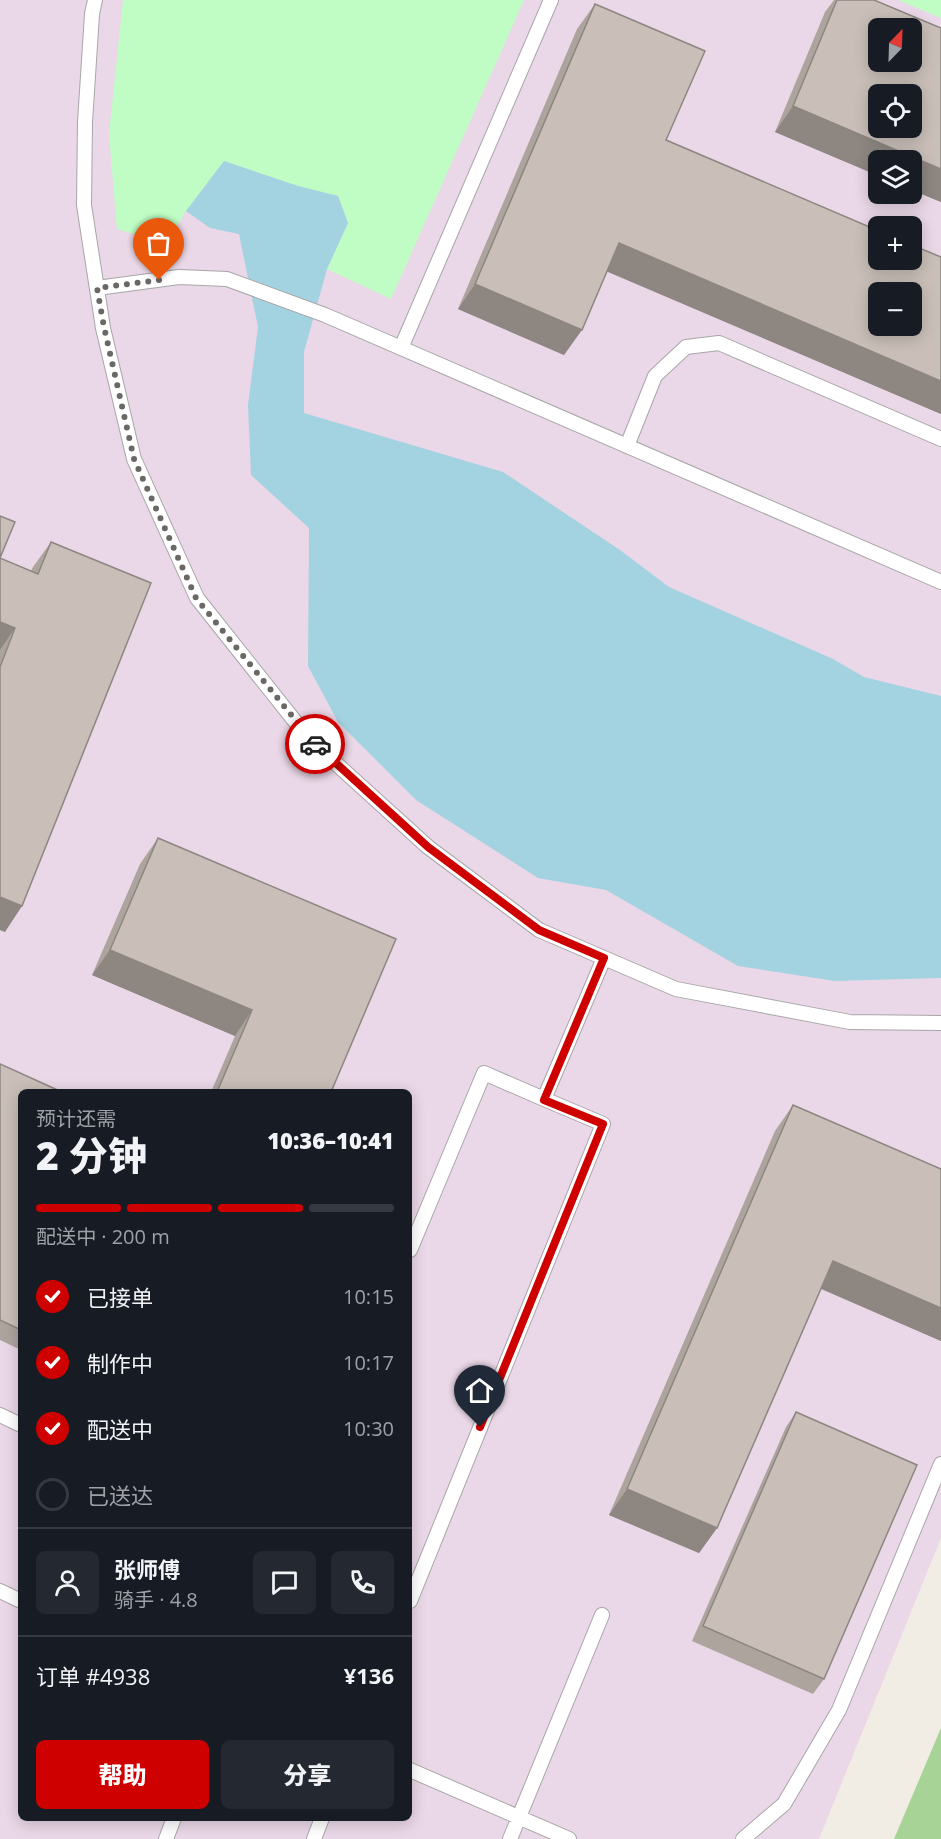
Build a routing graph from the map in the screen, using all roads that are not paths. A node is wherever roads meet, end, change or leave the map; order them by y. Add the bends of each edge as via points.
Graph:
1 (95, 0) edge
2 (550, 0) edge
3 (97, 288) junction
4 (401, 348) junction
5 (941, 440) edge
6 (627, 446) junction
7 (941, 582) edge
8 (604, 958) junction
9 (941, 1023) edge
10 (544, 1100) junction
11 (412, 1245) edge
12 (0, 1415) edge
13 (18, 1424) edge
14 (941, 1464) edge
15 (0, 1592) edge
16 (412, 1596) edge
17 (18, 1600) edge
18 (602, 1615) dead end
19 (412, 1771) edge
20 (519, 1817) junction
21 (173, 1821) edge
22 (321, 1821) edge
23 (166, 1839) edge
24 (314, 1839) edge
25 (510, 1839) edge
26 (569, 1839) edge
27 (743, 1839) edge

1 - 3 lane via 85,122 84,205
2 - 4 lane
3 - 4 lane via 179,277 227,279
3 - 8 lane via 134,459 196,598 309,739 428,847 539,930
4 - 6 lane
5 - 6 lane via 718,343 686,347 655,376
6 - 7 lane
8 - 9 lane via 676,989 850,1022
8 - 10 lane
10 - 11 lane via 484,1073
10 - 16 lane via 603,1124
12 - 13 lane
14 - 27 lane via 839,1710 784,1804
15 - 17 lane
18 - 20 lane
19 - 20 lane
20 - 25 lane
20 - 26 lane
21 - 23 lane
22 - 24 lane

